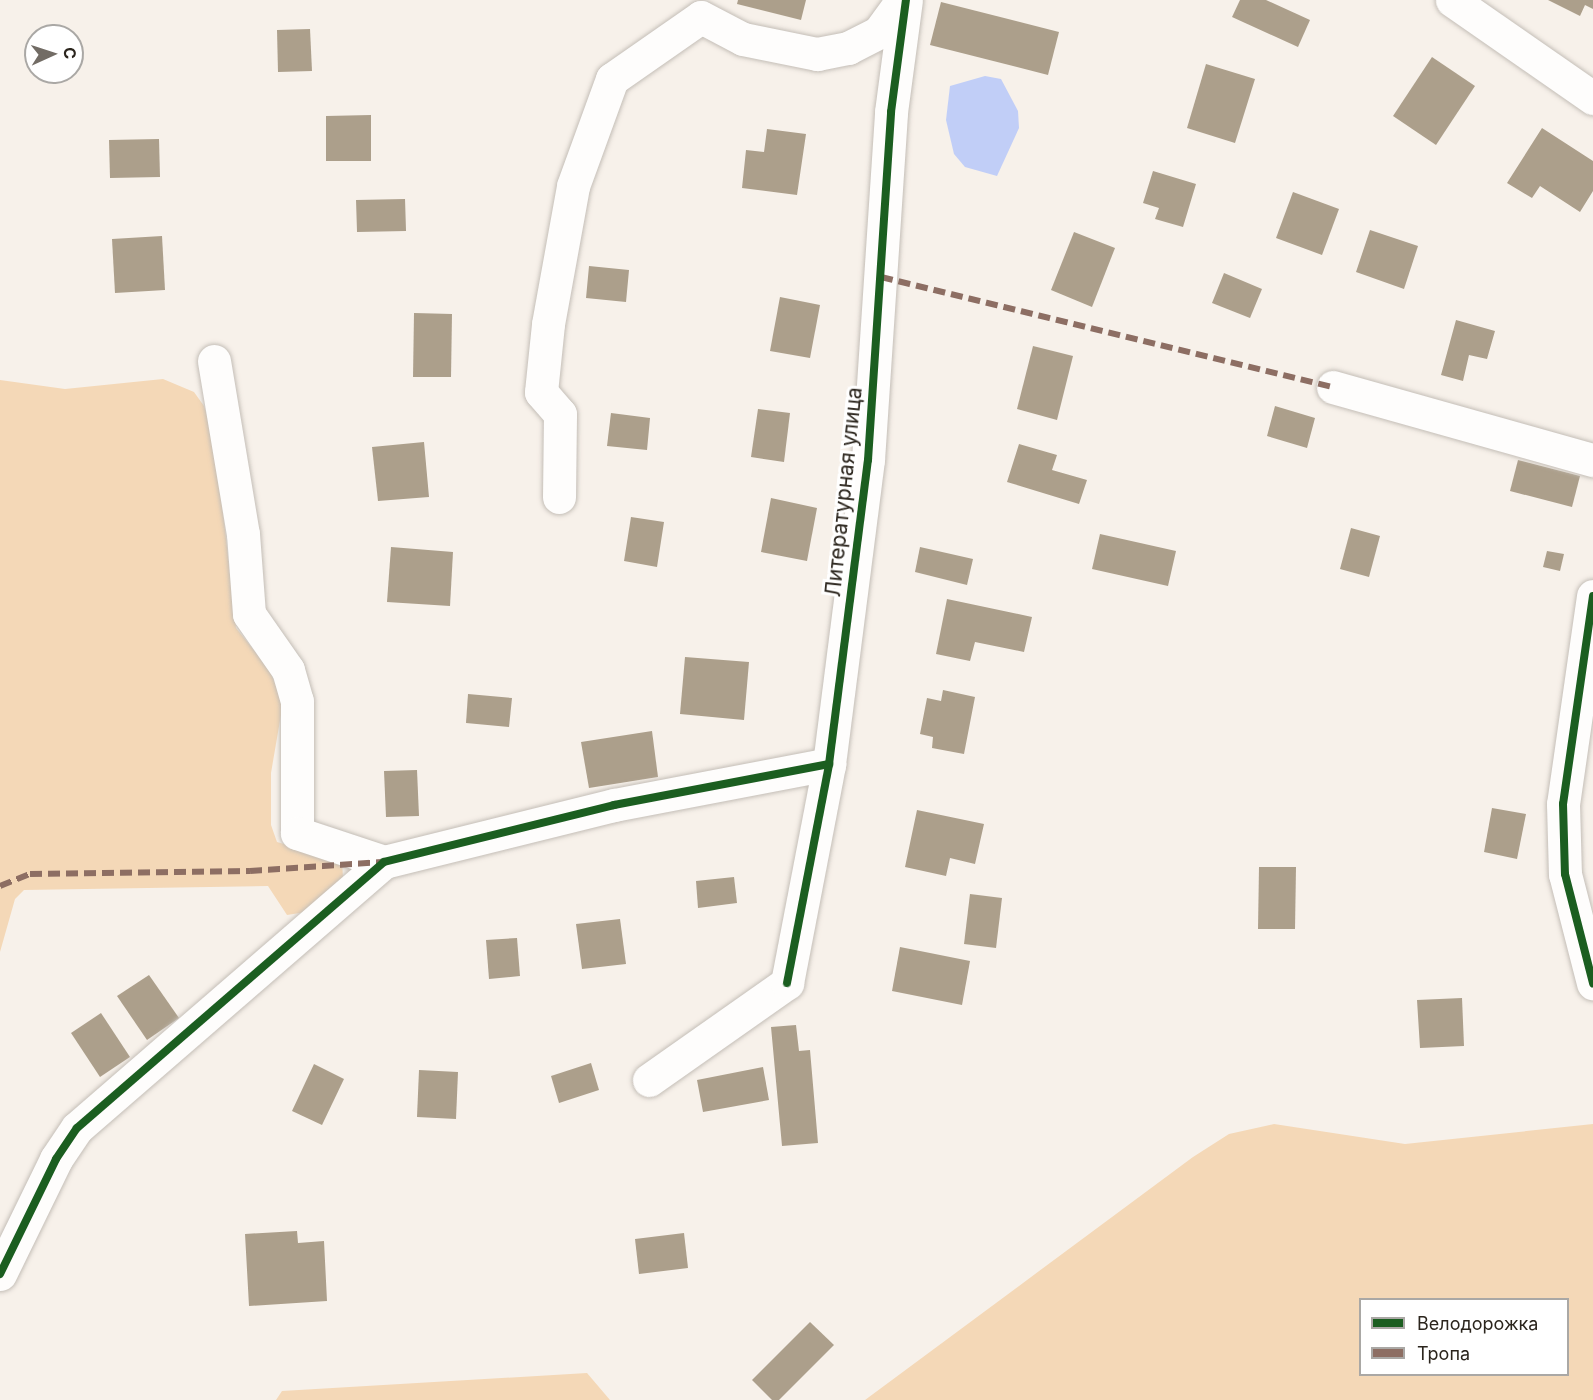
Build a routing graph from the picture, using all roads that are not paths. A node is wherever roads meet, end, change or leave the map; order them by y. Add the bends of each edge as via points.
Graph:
1 (904, 0) edge
2 (1452, 0) edge
3 (691, 8) edge
4 (1593, 98) edge
5 (214, 361) dead end
6 (1333, 387) dead end
7 (1593, 460) edge
8 (559, 497) dead end
9 (1593, 596) edge
10 (829, 764) junction
11 (384, 862) junction
12 (1593, 982) edge
13 (650, 1080) dead end
14 (0, 1274) edge

1 - 3 street via 879,32 848,48 817,54 743,39
1 - 10 street, Литературная улица via 891,112 868,460
2 - 4 street
3 - 8 street via 612,79 573,186 541,392 560,414
5 - 11 street via 243,534 249,614 288,670 297,701 297,833
6 - 7 street
9 - 12 street via 1563,804 1565,874
10 - 11 street via 614,805
10 - 13 street, Литературная улица via 787,983
11 - 14 street via 77,1128 56,1159

